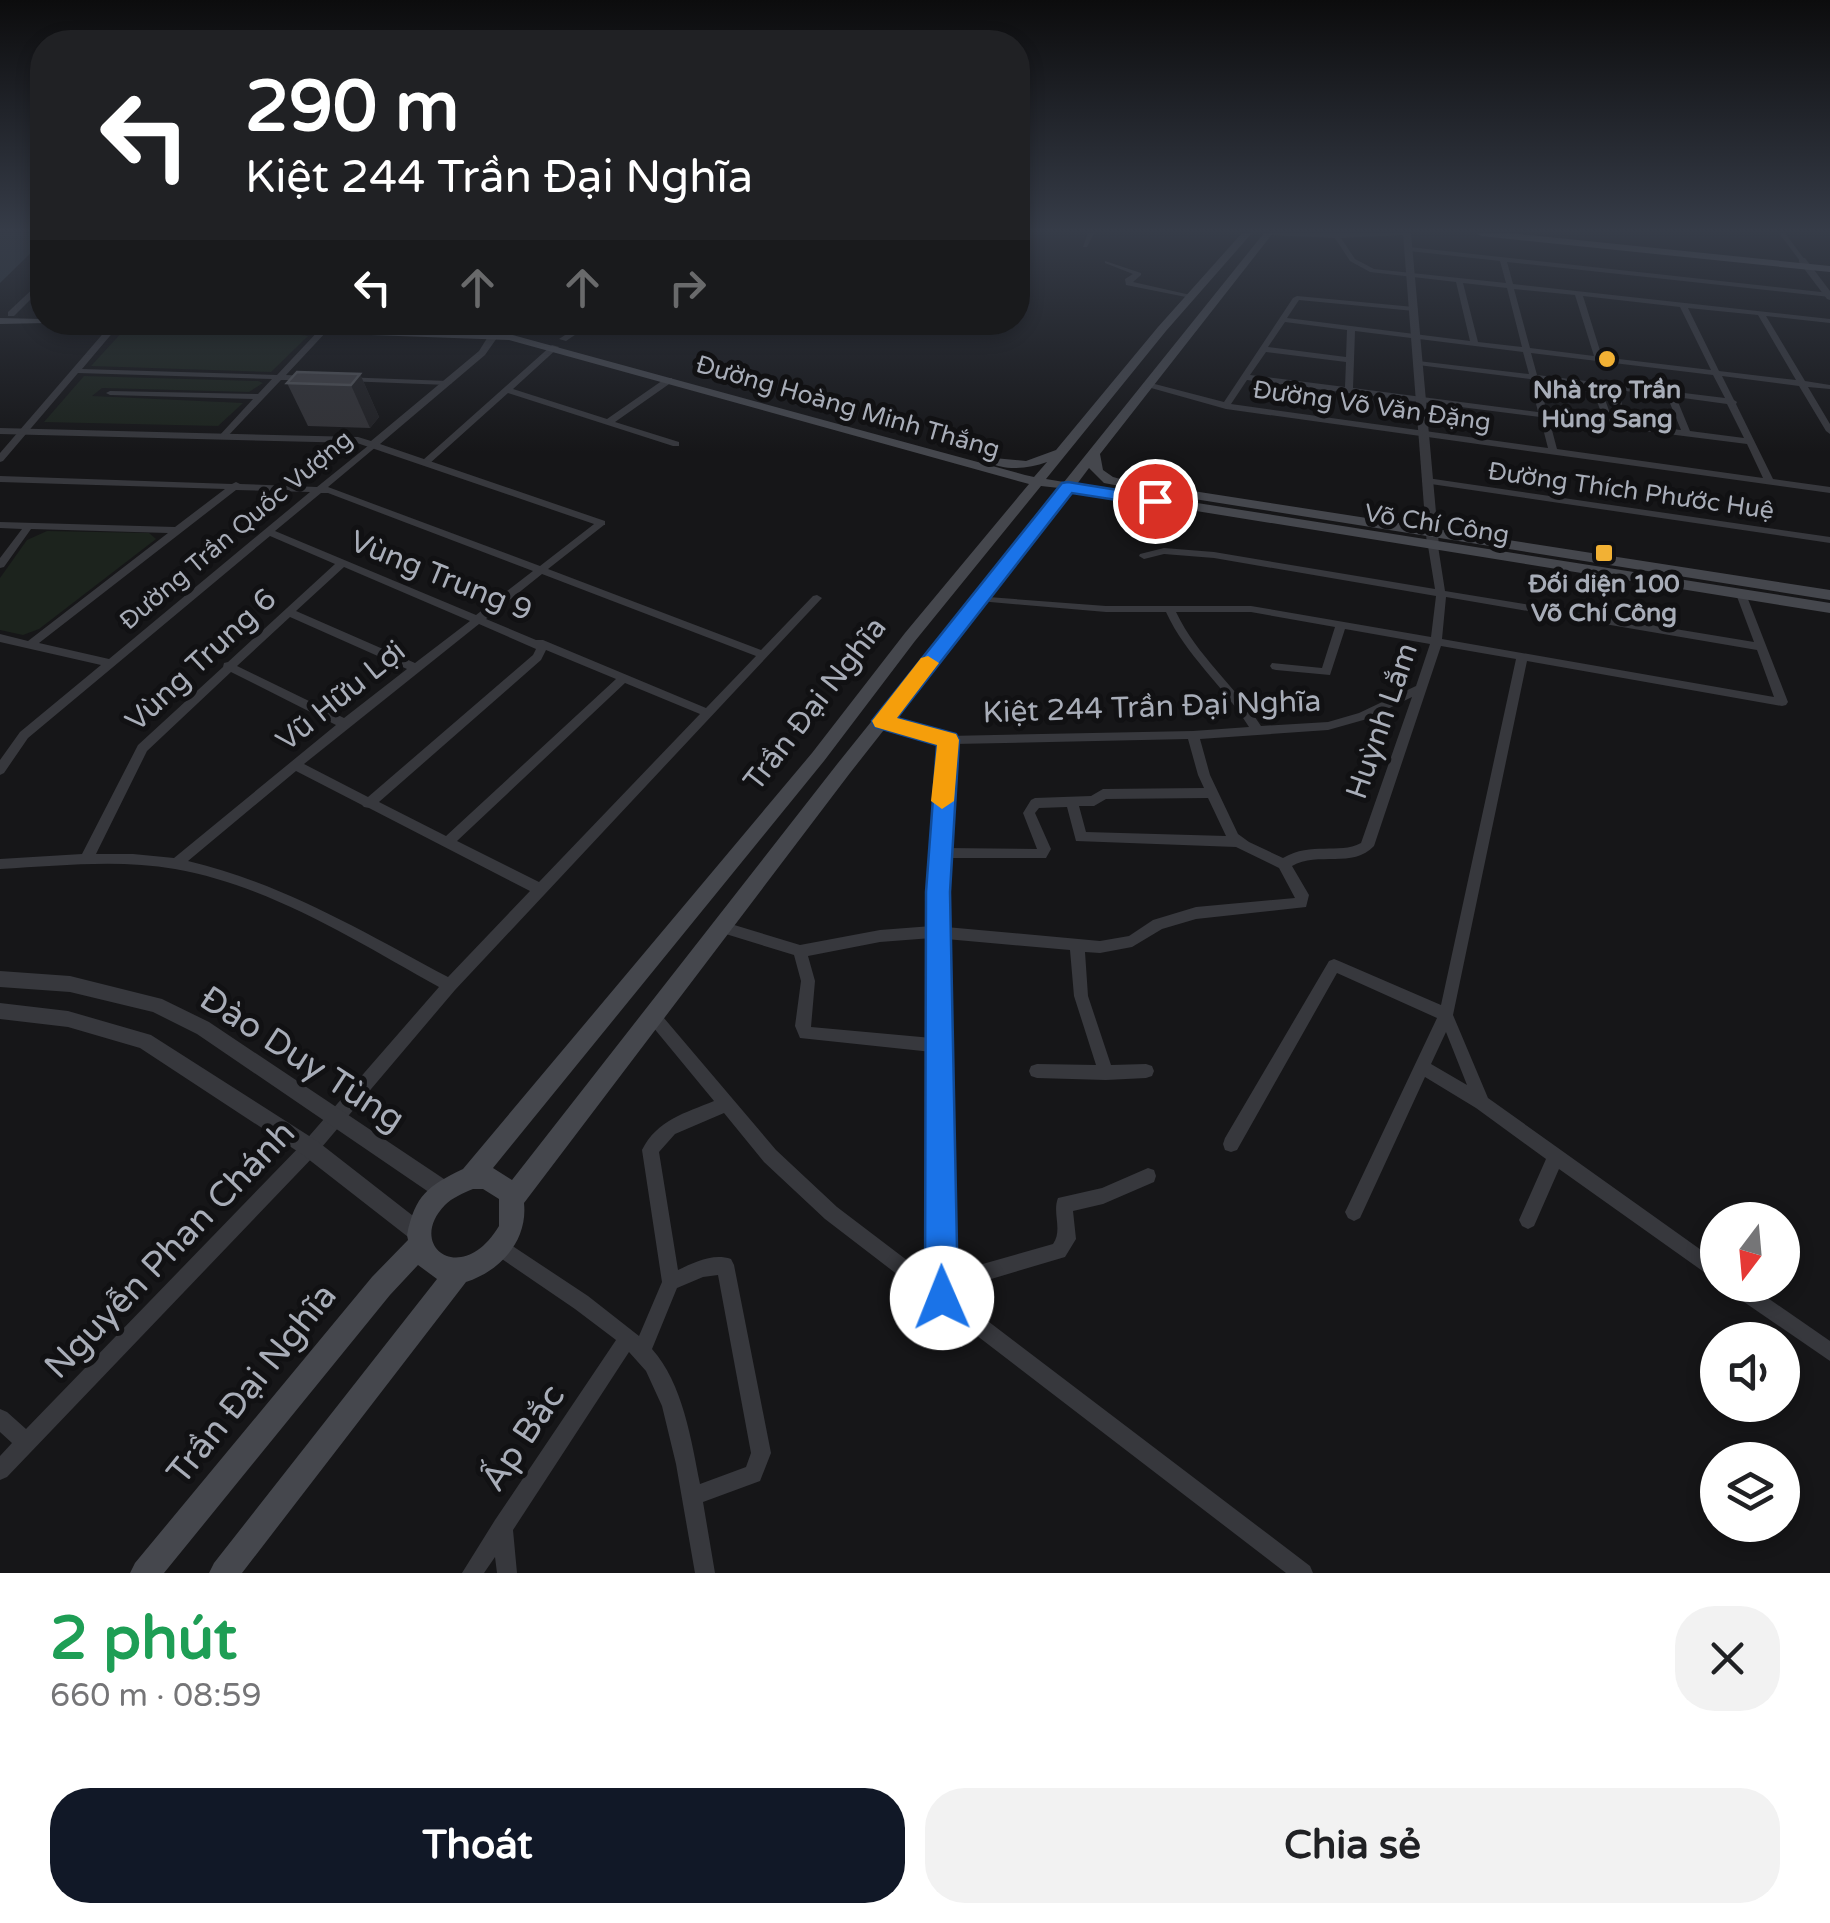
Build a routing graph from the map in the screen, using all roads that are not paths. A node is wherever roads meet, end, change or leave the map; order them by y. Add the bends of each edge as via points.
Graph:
1 (1182, 306) edge
2 (1208, 306) edge
3 (1293, 306) edge
4 (1391, 306) edge
5 (1465, 306) edge
6 (1517, 306) edge
7 (1582, 306) edge
8 (1684, 306) edge
9 (1695, 306) edge
10 (1414, 309) joint
11 (1761, 314) junction
12 (4, 317) edge
13 (30, 318) edge
14 (1284, 320) junction
15 (1830, 321) edge
16 (1351, 328) junction
17 (1162, 329) junction
18 (1185, 334) junction
19 (107, 335) edge
20 (320, 335) edge
21 (492, 335) edge
22 (523, 335) edge
23 (571, 335) edge
24 (1417, 336) junction
25 (559, 343) junction
26 (1474, 344) junction
27 (1263, 349) junction
28 (1529, 350) junction
29 (1600, 359) junction
30 (1350, 360) junction
31 (1418, 363) junction
32 (76, 371) junction
33 (1718, 373) junction
34 (674, 376) junction
35 (1244, 377) junction
36 (1535, 377) junction
37 (279, 378) junction
38 (312, 378) edge
39 (328, 379) edge
40 (448, 382) junction
41 (1148, 384) junction
42 (1595, 384) junction
43 (1802, 384) junction
44 (1610, 386) junction
45 (1830, 387) edge
46 (507, 390) junction
47 (1349, 390) junction
48 (110, 392) dead end
49 (1670, 394) junction
50 (260, 398) junction
51 (1422, 400) junction
52 (1733, 402) junction
53 (1226, 406) junction
54 (1544, 416) junction
55 (609, 422) junction
56 (1610, 424) junction
57 (1626, 426) junction
58 (0, 431) edge
59 (1830, 431) edge
60 (22, 432) junction
61 (1423, 434) junction
62 (1686, 434) junction
63 (223, 436) junction
64 (1752, 442) junction
65 (374, 444) junction
66 (676, 444) dead end
67 (1064, 448) junction
68 (1553, 452) junction
69 (1094, 453) junction
70 (0, 459) edge
71 (426, 462) junction
72 (951, 462) junction
73 (991, 462) junction
74 (1040, 478) junction
75 (0, 479) edge
76 (1427, 480) junction
77 (1770, 482) junction
78 (236, 486) junction
79 (1130, 486) junction
80 (1066, 488) junction
81 (322, 489) junction
82 (1830, 490) edge
83 (1006, 520) junction
84 (601, 523) joint
85 (0, 525) edge
86 (28, 526) junction
87 (179, 530) junction
88 (270, 532) junction
89 (1830, 540) edge
90 (1433, 544) junction
91 (1144, 556) dead end
92 (342, 563) junction
93 (0, 566) edge
94 (539, 569) junction
95 (1741, 594) junction
96 (1830, 594) edge
97 (1441, 595) junction
98 (817, 598) dead end
99 (979, 598) junction
100 (1830, 608) edge
101 (1170, 610) junction
102 (288, 612) junction
103 (479, 618) junction
104 (1341, 625) junction
105 (0, 638) edge
106 (539, 643) junction
107 (1436, 643) junction
108 (29, 645) junction
109 (1761, 648) junction
110 (764, 655) junction
111 (1522, 658) junction
112 (111, 663) junction
113 (228, 666) junction
114 (1276, 666) dead end
115 (415, 668) junction
116 (625, 677) junction
117 (1418, 690) junction
118 (708, 713) junction
119 (883, 721) junction
120 (345, 724) junction
121 (1258, 731) junction
122 (1193, 736) junction
123 (18, 740) junction
124 (948, 740) junction
125 (0, 742) edge
126 (818, 757) junction
127 (294, 765) junction
128 (844, 768) junction
129 (0, 770) edge
130 (1211, 793) junction
131 (1072, 802) junction
132 (368, 804) junction
133 (1240, 842) junction
134 (447, 844) junction
135 (938, 853) junction
136 (86, 860) junction
137 (0, 864) edge
138 (176, 864) junction
139 (1284, 864) junction
140 (539, 889) junction
141 (721, 928) junction
142 (938, 932) junction
143 (1077, 946) junction
144 (800, 952) junction
145 (0, 979) edge
146 (450, 984) junction
147 (0, 1011) edge
148 (1446, 1015) junction
149 (653, 1016) junction
150 (938, 1045) junction
151 (1423, 1068) junction
152 (1037, 1070) dead end
153 (1146, 1071) dead end
154 (1106, 1074) junction
155 (1482, 1103) junction
156 (726, 1104) junction
157 (338, 1118) junction
158 (1231, 1144) dead end
159 (310, 1148) junction
160 (1555, 1159) junction
161 (1148, 1176) dead end
162 (471, 1177) junction
163 (443, 1190) junction
164 (512, 1199) junction
165 (1354, 1212) dead end
166 (1528, 1220) dead end
167 (419, 1239) junction
168 (500, 1247) junction
169 (1700, 1260) edge
170 (460, 1270) junction
171 (671, 1282) junction
172 (941, 1292) junction
173 (1758, 1302) edge
174 (634, 1346) junction
175 (1830, 1352) edge
176 (0, 1419) edge
177 (26, 1443) junction
178 (0, 1470) edge
179 (691, 1498) junction
180 (502, 1527) junction
181 (144, 1573) edge
182 (224, 1573) edge
183 (472, 1573) edge
184 (507, 1573) edge
185 (705, 1573) edge
186 (1303, 1573) edge

1 - 17 main road, Trần Đại Nghĩa
2 - 18 main road, Trần Đại Nghĩa
3 - 14 street
4 - 10 street
5 - 26 street
6 - 28 street
7 - 29 street
8 - 33 street
9 - 11 street
10 - 24 street
11 - 15 street
11 - 43 street
12 - 13 main road
14 - 16 street
14 - 27 street
16 - 24 street
16 - 30 street
17 - 18 main road
17 - 67 main road, Trần Đại Nghĩa
18 - 41 main road, Trần Đại Nghĩa
19 - 32 street
20 - 37 street
21 - 40 street, Đường Trần Quốc Vượng
22 - 25 main road, Đường Hoàng Minh Thắng
23 - 25 street
24 - 26 street
24 - 31 street
25 - 34 main road, Đường Hoàng Minh Thắng
25 - 46 street
26 - 28 street
27 - 30 street
27 - 35 street
28 - 29 street
28 - 36 street
29 - 33 street
30 - 47 street
31 - 36 street
31 - 51 street
32 - 37 street
32 - 60 street
33 - 43 street
33 - 52 street
34 - 55 street
34 - 72 main road, Đường Hoàng Minh Thắng
34 - 73 main road, Đường Hoàng Minh Thắng
35 - 47 street
35 - 53 street
36 - 42 street
36 - 54 street
37 - 38 street
37 - 50 street
39 - 40 street
40 - 65 street, Đường Trần Quốc Vượng
41 - 53 street, Đường Võ Văn Đặng
41 - 69 main road, Trần Đại Nghĩa
42 - 44 street
42 - 56 street
43 - 45 street
43 - 59 street
44 - 49 street
44 - 57 street
46 - 55 street
46 - 71 street
47 - 51 street
48 - 50 street
49 - 52 street
49 - 62 street
50 - 63 street
51 - 54 street
51 - 61 street
52 - 64 street
53 - 61 street, Đường Võ Văn Đặng
54 - 56 street
54 - 68 street
55 - 66 street
56 - 57 street
57 - 62 street
58 - 60 street
60 - 63 street
60 - 70 street
61 - 68 street, Đường Võ Văn Đặng
61 - 76 street
62 - 64 street
63 - 65 street
64 - 77 street
65 - 71 street
65 - 81 street, Đường Trần Quốc Vượng
67 - 73 main road via 1033,464
67 - 74 main road, Trần Đại Nghĩa
68 - 77 street, Đường Võ Văn Đặng
69 - 79 main road via 1098,473
69 - 80 main road, Trần Đại Nghĩa
71 - 84 street
72 - 74 main road, Đường Hoàng Minh Thắng
72 - 83 main road via 1009,485 1014,500
73 - 74 main road, Đường Hoàng Minh Thắng
74 - 80 main road, Võ Chí Công
74 - 83 main road, Trần Đại Nghĩa
75 - 78 street
76 - 89 street, Đường Thích Phước Huệ
76 - 90 street
77 - 82 street, Đường Võ Văn Đặng
78 - 81 street
78 - 87 street
79 - 80 main road, Võ Chí Công
79 - 90 main road, Võ Chí Công
80 - 90 main road, Võ Chí Công
80 - 99 main road, Trần Đại Nghĩa
81 - 88 street, Đường Trần Quốc Vượng
81 - 94 street
83 - 126 main road, Trần Đại Nghĩa
84 - 94 street, Vũ Hữu Lợi
85 - 86 street
86 - 87 street
86 - 93 street
87 - 108 street
88 - 92 street, Vùng Trung 9
88 - 112 street, Đường Trần Quốc Vượng
90 - 95 main road, Võ Chí Công
90 - 96 main road, Võ Chí Công
90 - 97 street, Huỳnh Lắm
91 - 97 street via 1214,555
92 - 102 street, Vùng Trung 6
92 - 103 street, Vùng Trung 9
94 - 103 street, Vũ Hữu Lợi
94 - 110 street
95 - 100 main road, Võ Chí Công
95 - 109 street
97 - 107 street, Huỳnh Lắm
97 - 109 street
98 - 110 street, Nguyễn Phan Chánh
99 - 101 street
99 - 119 main road, Trần Đại Nghĩa
101 - 104 street via 1252,609
101 - 121 street via 1192,654 1244,706
102 - 113 street, Vùng Trung 6
102 - 115 street
103 - 106 street, Vùng Trung 9
103 - 115 street, Vũ Hữu Lợi
104 - 107 street
104 - 114 street via 1326,672
105 - 108 street
106 - 116 street
106 - 132 street, Vùng Trung 9 via 537,657
107 - 111 street
107 - 117 street, Huỳnh Lắm
108 - 112 street
109 - 111 street via 1782,702
110 - 118 street, Nguyễn Phan Chánh
111 - 148 street
112 - 123 street, Đường Trần Quốc Vượng
113 - 120 street
113 - 136 street, Vùng Trung 6 via 142,748
115 - 120 street, Vũ Hữu Lợi
116 - 118 street
116 - 134 street
117 - 121 street, Kiệt 244 Trần Đại Nghĩa via 1328,726
117 - 139 street, Huỳnh Lắm via 1366,846 1355,854 1305,852
118 - 140 street, Nguyễn Phan Chánh
119 - 124 street, Kiệt 244 Trần Đại Nghĩa
119 - 128 main road, Trần Đại Nghĩa
120 - 127 street, Vũ Hữu Lợi
121 - 122 street, Kiệt 244 Trần Đại Nghĩa
122 - 124 street, Kiệt 244 Trần Đại Nghĩa
122 - 130 street
123 - 125 street
123 - 129 street, Đường Trần Quốc Vượng
124 - 135 street
126 - 128 main road
126 - 162 main road, Trần Đại Nghĩa
127 - 132 street
127 - 138 street, Vũ Hữu Lợi
128 - 141 main road, Trần Đại Nghĩa
130 - 131 street via 1103,794
130 - 133 street
131 - 133 street via 1082,837
131 - 135 street via 1030,806 1041,854
132 - 134 street
133 - 139 street
134 - 140 street
135 - 142 street
136 - 137 street
136 - 138 street
138 - 146 street via 296,903
139 - 143 street via 1301,903 1196,913 1158,924 1132,941
140 - 146 street, Nguyễn Phan Chánh
141 - 144 street
141 - 149 main road, Trần Đại Nghĩa
142 - 143 street
142 - 144 street
142 - 150 street
143 - 154 street via 1081,996
144 - 150 street via 808,980 806,1033
145 - 157 street, Đào Duy Tùng via 70,984 156,1005 203,1028
146 - 157 street, Nguyễn Phan Chánh
147 - 159 street via 68,1018 146,1041
148 - 151 street
148 - 155 street
148 - 158 street via 1334,966
149 - 156 street
149 - 164 main road, Trần Đại Nghĩa
150 - 172 street
151 - 155 street
151 - 165 street
152 - 154 street
153 - 154 street
155 - 160 street
156 - 171 street via 669,1128 650,1150
156 - 172 street via 831,1213
157 - 159 street, Nguyễn Phan Chánh
157 - 163 street, Đào Duy Tùng
159 - 167 street
159 - 177 street, Nguyễn Phan Chánh
160 - 166 street
160 - 169 street
161 - 172 street via 1113,1193 1064,1204 1067,1239 1059,1251
162 - 163 main road
162 - 164 main road via 499,1182
163 - 167 main road via 429,1205
164 - 168 main road via 513,1218
167 - 170 main road via 429,1263
167 - 181 main road, Trần Đại Nghĩa
168 - 170 main road
168 - 174 street
170 - 182 main road
171 - 174 street, Ấp Bắc
171 - 179 street via 725,1266 761,1453 752,1474
172 - 186 street
173 - 175 street
174 - 179 street via 653,1364 670,1404
174 - 180 street, Ấp Bắc
176 - 177 street
177 - 178 street, Nguyễn Phan Chánh
179 - 185 street
180 - 183 street, Ấp Bắc
180 - 184 street

